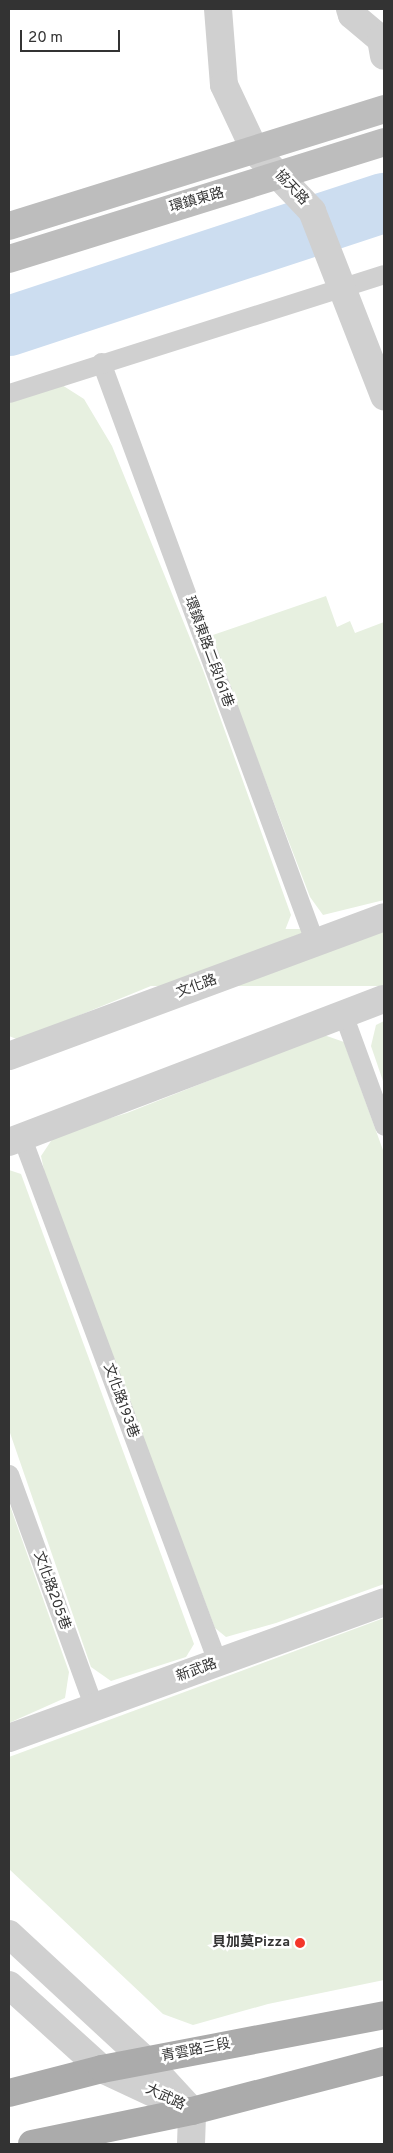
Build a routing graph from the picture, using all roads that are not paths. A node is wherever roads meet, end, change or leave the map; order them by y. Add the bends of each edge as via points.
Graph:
1 (218, 9) edge
2 (350, 9) edge
3 (383, 44) edge
4 (384, 109) edge
5 (384, 142) edge
6 (255, 151) junction
7 (281, 177) junction
8 (9, 226) edge
9 (9, 259) edge
10 (384, 274) edge
11 (338, 277) junction
12 (101, 362) junction
13 (9, 393) edge
14 (384, 396) edge
15 (384, 917) edge
16 (315, 943) junction
17 (384, 999) edge
18 (343, 1014) junction
19 (9, 1056) edge
20 (384, 1126) edge
21 (15, 1140) edge
22 (9, 1474) edge
23 (384, 1602) edge
24 (218, 1664) junction
25 (94, 1708) junction
26 (9, 1738) edge
27 (9, 1934) edge
28 (9, 1985) edge
29 (384, 2015) edge
30 (146, 2061) junction
31 (384, 2061) edge
32 (102, 2069) junction
33 (9, 2093) edge
34 (192, 2111) junction
35 (32, 2144) edge
36 (191, 2144) edge

1 - 6 street, 協天路 via 224,85
2 - 3 street via 352,15
4 - 6 street
5 - 7 street, 環鎮東路
6 - 7 street, 協天路
6 - 8 street
7 - 9 street, 環鎮東路
7 - 11 street, 協天路 via 312,211
10 - 11 lane
11 - 12 lane
11 - 14 street, 協天路
12 - 13 lane
12 - 16 lane, 環鎮東路二段161巷
15 - 16 street, 文化路
16 - 19 street, 文化路
17 - 18 street
18 - 20 lane
18 - 21 street
21 - 24 lane, 文化路193巷
22 - 25 lane, 文化路205巷
23 - 24 street, 新武路
24 - 25 street, 新武路
25 - 26 street, 新武路
27 - 30 street, 大武路
28 - 32 street, 大武路
29 - 30 main road, 青雲路三段
30 - 32 main road, 青雲路三段
30 - 34 street, 大武路
31 - 34 main road
32 - 33 main road, 青雲路三段
32 - 34 street, 大武路
34 - 35 main road
34 - 36 street

